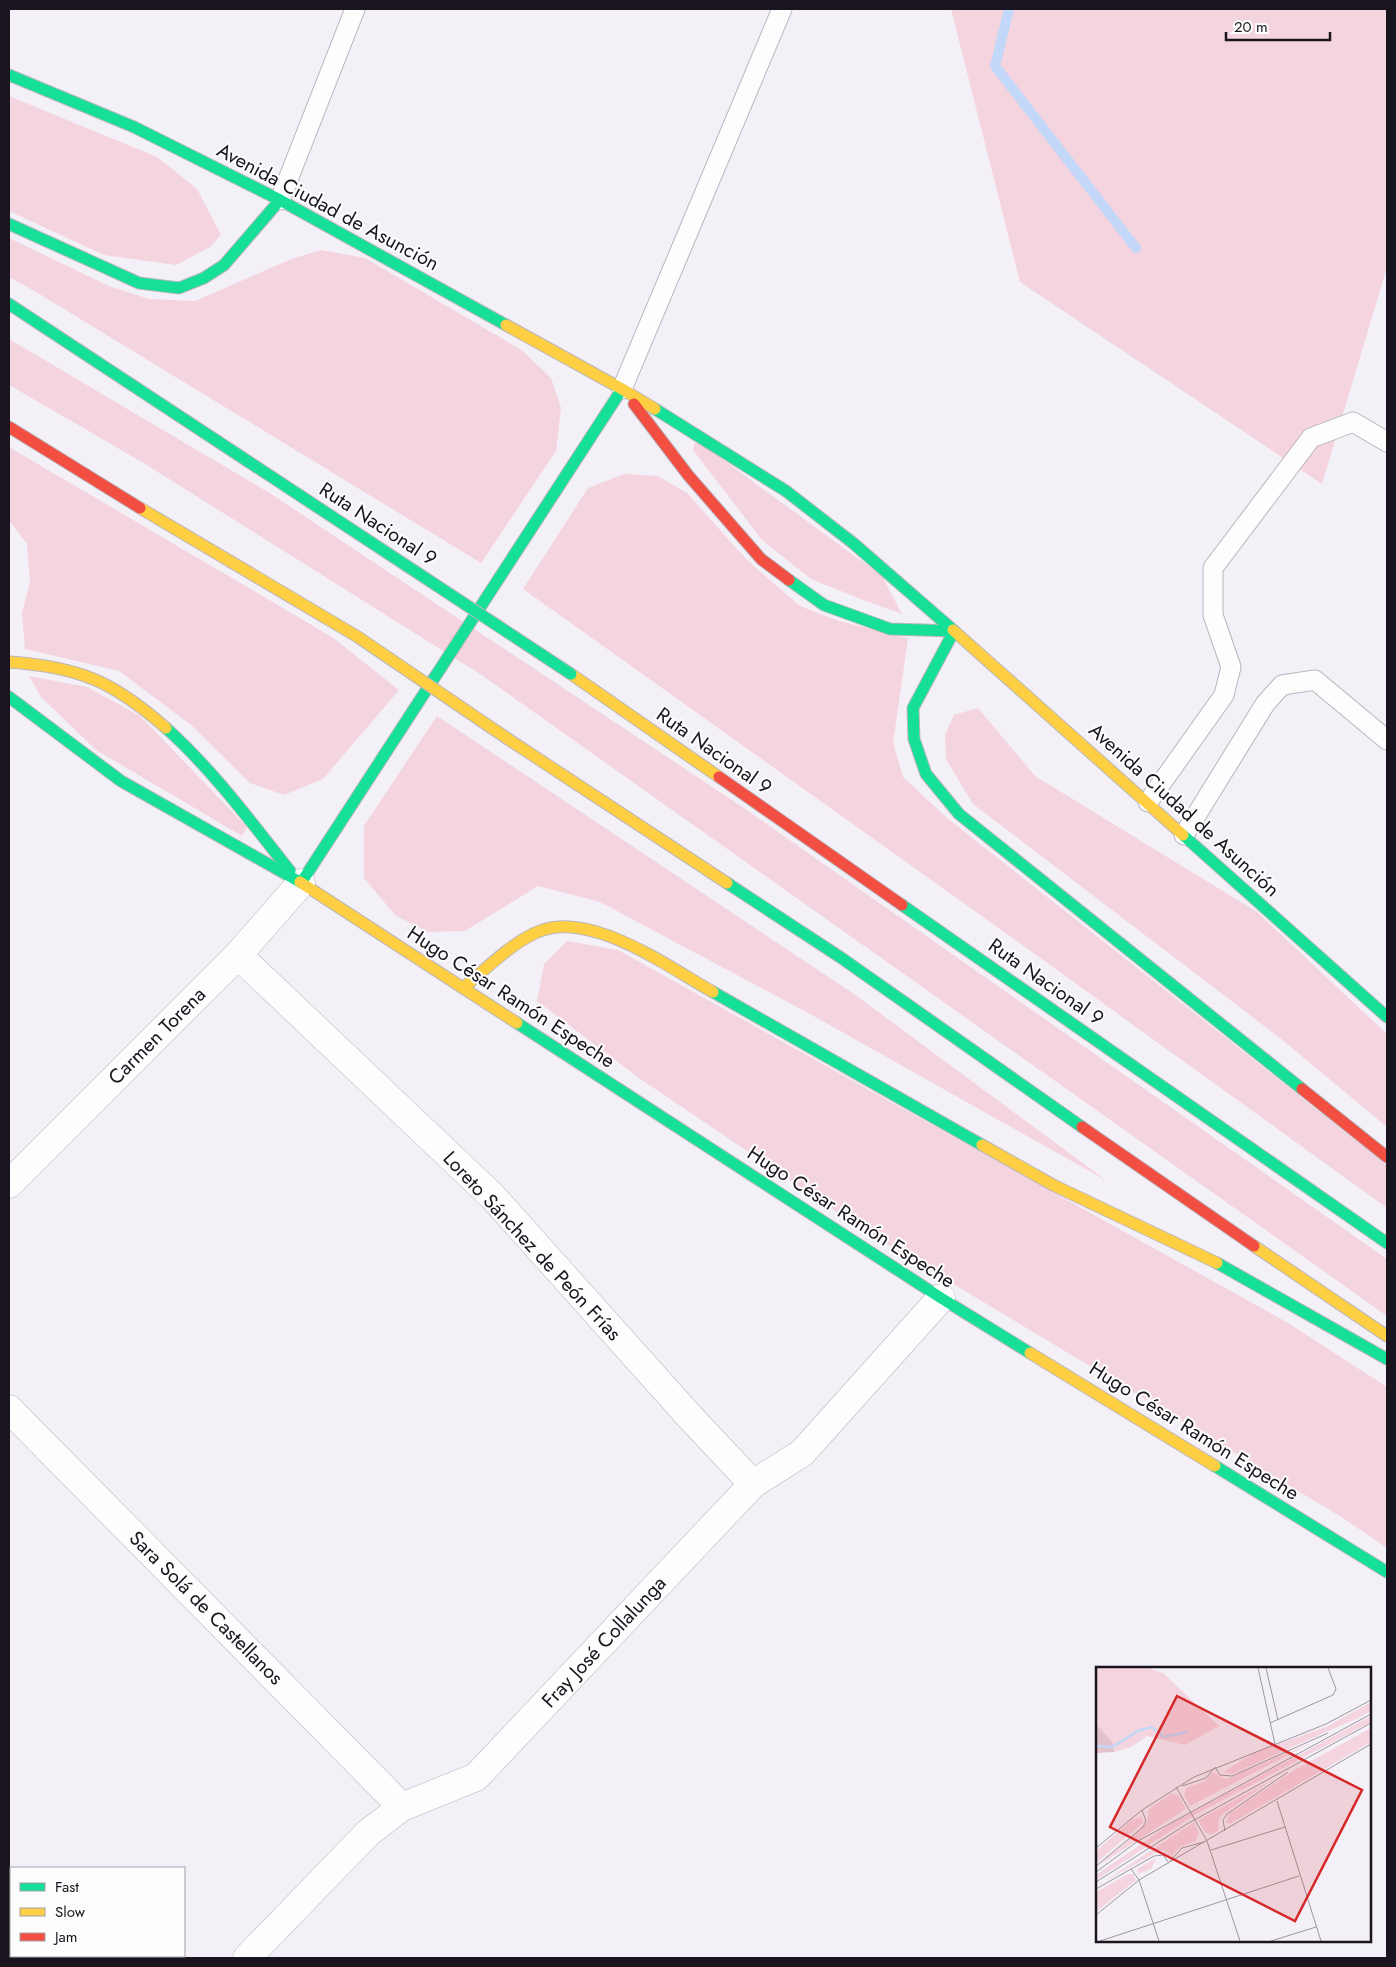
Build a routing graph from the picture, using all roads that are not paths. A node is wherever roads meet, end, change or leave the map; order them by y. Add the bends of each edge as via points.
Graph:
1 (355, 9) edge
2 (782, 9) edge
3 (9, 75) edge
4 (280, 200) junction
5 (9, 224) edge
6 (9, 304) edge
7 (622, 389) junction
8 (9, 427) edge
9 (1387, 442) edge
10 (954, 631) junction
11 (9, 662) edge
12 (9, 697) edge
13 (1387, 740) edge
14 (1148, 802) junction
15 (1184, 835) junction
16 (301, 883) junction
17 (238, 955) junction
18 (463, 988) junction
19 (1387, 1017) edge
20 (1387, 1157) edge
21 (9, 1184) edge
22 (1387, 1243) edge
23 (941, 1298) junction
24 (1387, 1336) edge
25 (1387, 1359) edge
26 (9, 1409) edge
27 (753, 1484) junction
28 (1387, 1572) edge
29 (402, 1807) junction
30 (247, 1958) edge

1 - 4 lane
2 - 7 lane
3 - 4 main road, Avenida Ciudad de Asunción via 134,127
4 - 5 main road via 224,265 179,288 139,283
4 - 7 main road, Avenida Ciudad de Asunción
6 - 22 main road, Ruta Nacional 9, bridge via 571,674
7 - 10 main road, Avenida Ciudad de Asunción via 786,491 853,543
7 - 10 main road, Avenida Ciudad de Asunción via 688,475 761,559 824,605 890,629
7 - 16 main road
8 - 24 main road, bridge via 358,637 508,740 840,957 1159,1182
9 - 14 lane via 1353,422 1311,438 1213,568 1213,615 1231,667 1224,695
10 - 14 main road, Avenida Ciudad de Asunción
10 - 20 main road via 913,708 914,739 926,774 959,814
11 - 16 main road, Hugo César Ramón Espeche via 56,666 93,677 132,699 194,755
12 - 16 main road, Hugo César Ramón Espeche via 121,781
13 - 15 lane via 1315,680 1282,685 1265,704
14 - 15 main road, Avenida Ciudad de Asunción
15 - 19 main road, Avenida Ciudad de Asunción
16 - 17 street, Carmen Torena
16 - 18 main road, Hugo César Ramón Espeche
17 - 21 street, Carmen Torena
17 - 27 street, Loreto Sánchez de Peón Frías via 493,1198
18 - 23 main road, Hugo César Ramón Espeche
18 - 25 main road via 526,937 548,927 575,928 615,937 1054,1185 1204,1256
23 - 27 street, Fray José Collalunga via 802,1453
23 - 28 main road, Hugo César Ramón Espeche
26 - 29 street, Sara Solá de Castellanos
27 - 29 street, Fray José Collalunga via 476,1777
29 - 30 street, Fray José Collalunga via 368,1833

